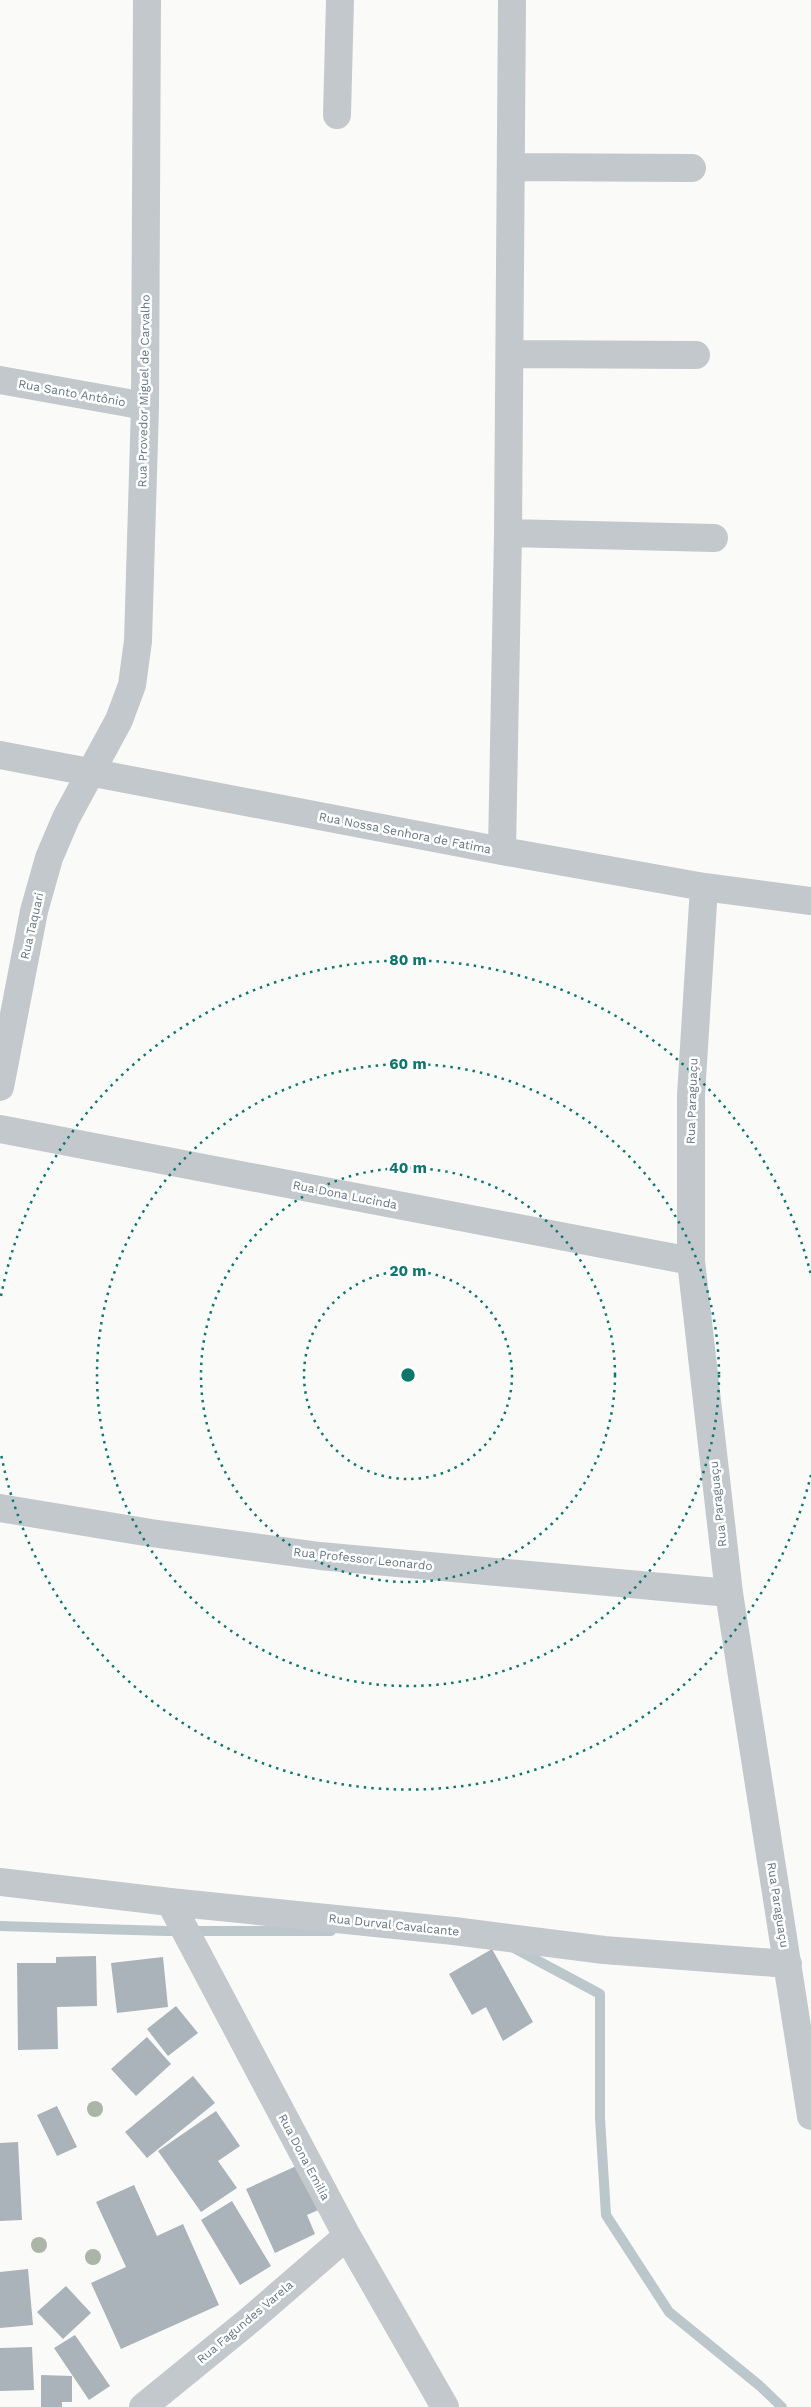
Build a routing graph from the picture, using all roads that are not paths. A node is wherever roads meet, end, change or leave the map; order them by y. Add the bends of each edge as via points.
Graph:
1 (147, 0) edge
2 (340, 0) edge
3 (512, 0) edge
4 (337, 115) dead end
5 (511, 167) junction
6 (692, 168) dead end
7 (510, 354) junction
8 (696, 355) dead end
9 (0, 380) edge
10 (145, 406) junction
11 (508, 533) junction
12 (714, 538) dead end
13 (0, 755) edge
14 (90, 773) junction
15 (502, 851) junction
16 (704, 887) junction
17 (811, 901) edge
18 (0, 1087) edge
19 (0, 1129) edge
20 (691, 1261) junction
21 (0, 1508) edge
22 (728, 1593) junction
23 (0, 1882) edge
24 (175, 1912) junction
25 (788, 1964) junction
26 (811, 2116) edge
27 (347, 2236) junction
28 (143, 2407) edge
29 (445, 2407) edge

1 - 10 street, Rua Provedor Miguel de Carvalho
2 - 4 street
3 - 5 street
5 - 6 street
5 - 7 street
7 - 8 street
7 - 11 street
9 - 10 street, Rua Santo Antônio
10 - 14 street, Rua Provedor Miguel de Carvalho via 140,599 132,685 119,720
11 - 12 street
11 - 15 street
13 - 14 street, Rua Nossa Senhora de Fatima
14 - 15 street, Rua Nossa Senhora de Fatima
14 - 18 street, Rua Taquari via 49,858 34,911
15 - 16 street, Rua Nossa Senhora de Fatima
16 - 17 street, Rua Nossa Senhora de Fatima
16 - 20 street, Rua Paraguaçu via 691,1095
19 - 20 street, Rua Dona Lucinda
20 - 22 street, Rua Paraguaçu
21 - 22 street, Rua Professor Leonardo via 320,1556
22 - 25 street, Rua Paraguaçu
23 - 24 street, Rua Durval Cavalcante
24 - 25 street, Rua Durval Cavalcante via 454,1931 604,1950
24 - 27 street, Rua Dona Emilia
25 - 26 street, Rua Paraguaçu
27 - 28 street, Rua Fagundes Varela
27 - 29 street, Rua Dona Emilia

